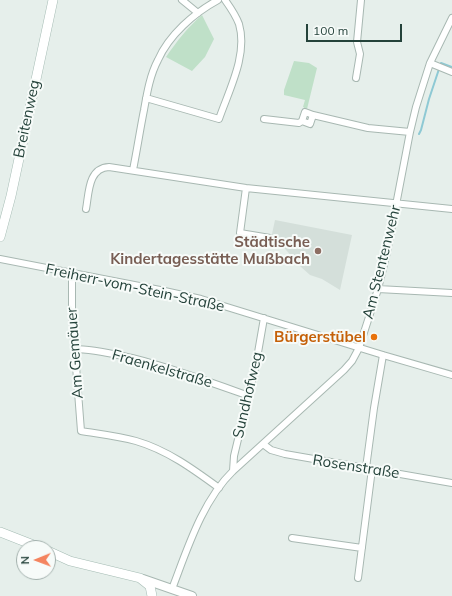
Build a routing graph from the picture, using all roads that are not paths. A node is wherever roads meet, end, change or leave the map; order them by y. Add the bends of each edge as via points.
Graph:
1 (53, 0) edge
2 (182, 0) edge
3 (218, 0) edge
4 (225, 0) edge
5 (361, 0) edge
6 (198, 13) junction
7 (452, 18) edge
8 (430, 63) junction
9 (452, 72) edge
10 (356, 78) dead end
11 (146, 98) junction
12 (264, 119) dead end
13 (410, 132) junction
14 (133, 170) junction
15 (246, 188) junction
16 (397, 203) junction
17 (86, 209) dead end
18 (452, 209) edge
19 (0, 237) edge
20 (270, 238) dead end
21 (0, 259) edge
22 (72, 274) junction
23 (378, 288) junction
24 (452, 293) edge
25 (264, 318) junction
26 (359, 348) junction
27 (74, 349) junction
28 (383, 355) junction
29 (452, 375) edge
30 (249, 396) junction
31 (263, 444) junction
32 (369, 469) junction
33 (233, 471) junction
34 (452, 483) edge
35 (219, 488) junction
36 (0, 532) edge
37 (292, 538) dead end
38 (20, 540) edge
39 (362, 548) junction
40 (56, 555) edge
41 (140, 578) junction
42 (358, 578) dead end
43 (168, 588) junction
44 (152, 596) edge
45 (156, 596) edge
46 (192, 596) edge

1 - 19 main road, Breitenweg
2 - 6 street
3 - 6 street
4 - 11 street via 238,22 241,46 236,71 219,119
5 - 10 street via 357,42 360,54
6 - 11 street via 174,36 158,59
7 - 8 street, Am Stentenwehr
8 - 9 street
8 - 13 street, Am Stentenwehr
11 - 14 street
12 - 13 street via 299,123 302,121 310,124 313,115 368,128
13 - 16 street, Am Stentenwehr
14 - 15 street
14 - 17 street via 109,167 96,172 92,178
15 - 16 street
15 - 20 street via 240,233
16 - 18 street
16 - 23 street, Am Stentenwehr
21 - 22 street, Freiherr-vom-Stein-Straße
22 - 25 street, Freiherr-vom-Stein-Straße via 183,295
22 - 27 street, Am Gemäuer
23 - 24 street
23 - 26 street, Am Stentenwehr
25 - 26 street, Freiherr-vom-Stein-Straße
25 - 30 street, Sundhofweg
26 - 28 street, Freiherr-vom-Stein-Straße
26 - 31 street, Am Stentenwehr via 344,370
27 - 30 street, Fraenkelstraße via 108,353 155,364
27 - 35 street, Am Gemäuer via 81,431 137,441 162,451
28 - 29 street, Freiherr-vom-Stein-Straße
28 - 32 street via 373,414
30 - 33 street, Sundhofweg via 234,456
31 - 32 street, Rosenstraße via 284,454
31 - 33 street, Am Stentenwehr
32 - 34 street, Rosenstraße
32 - 39 street
33 - 35 street, Am Stentenwehr
35 - 43 street, Am Stentenwehr
36 - 38 main road
37 - 39 street
39 - 42 street
40 - 41 main road via 70,561
41 - 43 street
41 - 44 main road via 150,586
43 - 45 street
43 - 46 street

